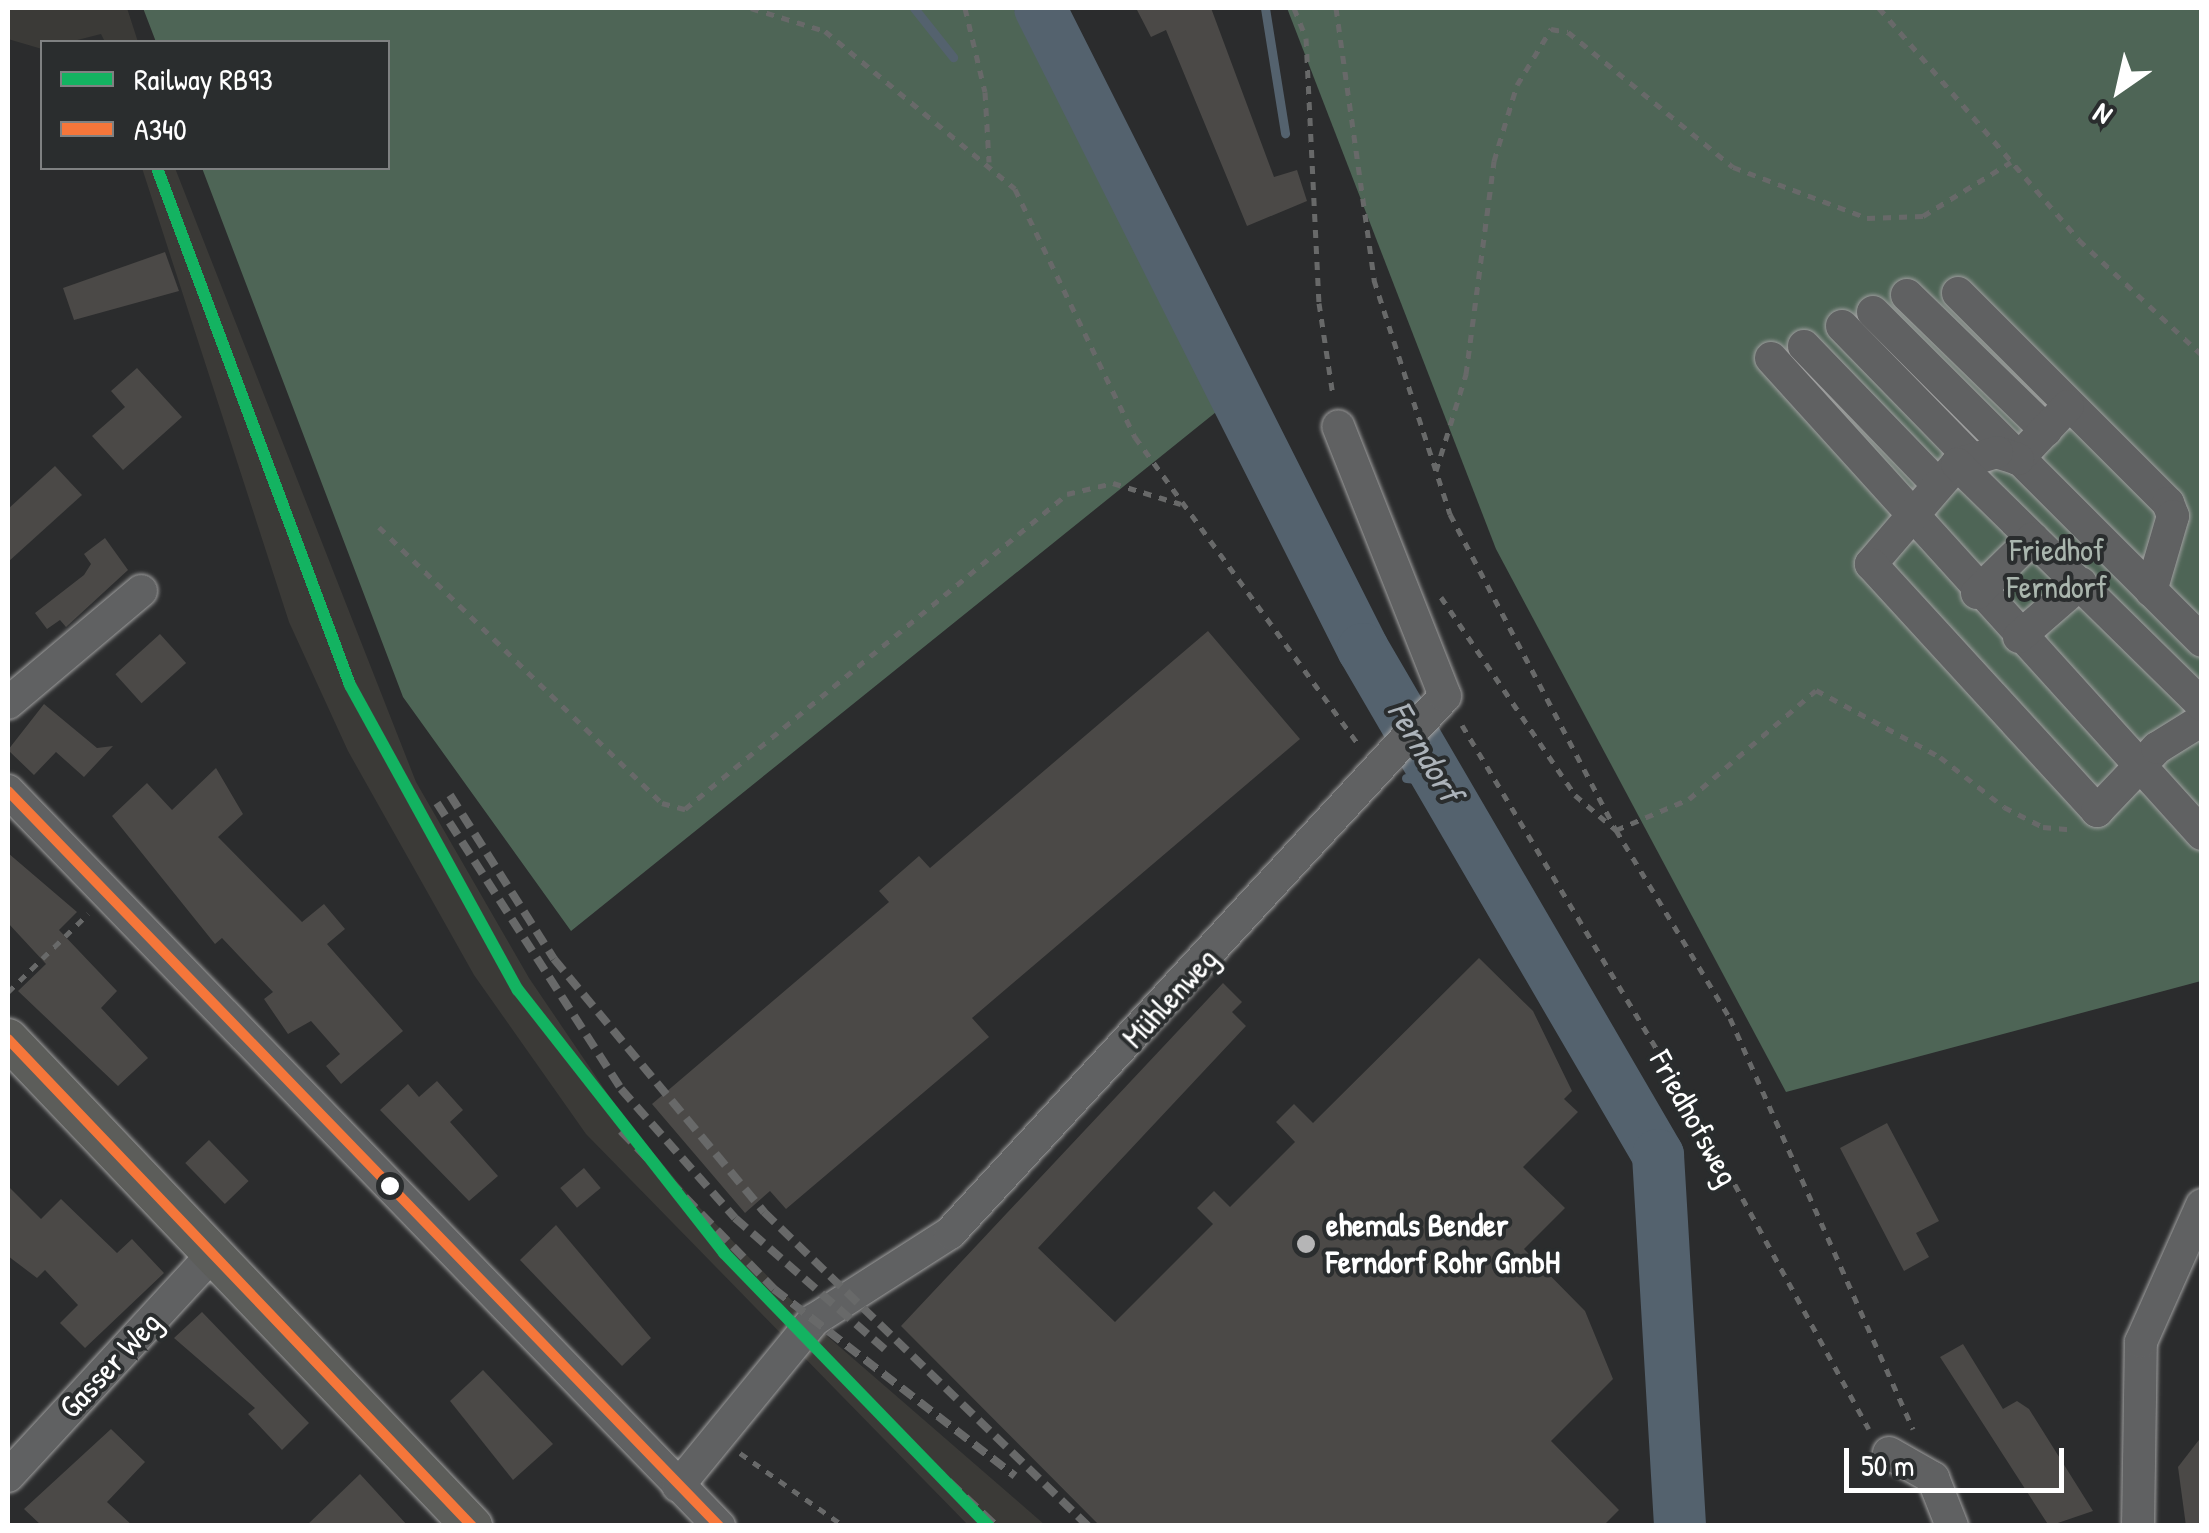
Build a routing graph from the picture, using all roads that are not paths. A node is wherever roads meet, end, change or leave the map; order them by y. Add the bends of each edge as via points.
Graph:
1 (1958, 293) dead end
2 (1907, 295) dead end
3 (1873, 312) dead end
4 (1842, 326) dead end
5 (1804, 346) dead end
6 (1771, 358) dead end
7 (2068, 406) junction
8 (1338, 426) road end
9 (2046, 430) junction
10 (2018, 459) junction
11 (1955, 468) junction
12 (1912, 522) junction
13 (2034, 538) junction
14 (2123, 563) junction
15 (2086, 589) junction
16 (2151, 590) junction
17 (141, 591) dead end
18 (1978, 593) junction
19 (2199, 636) edge
20 (2019, 637) junction
21 (8, 703) edge
22 (2202, 705) edge
23 (2202, 720) edge
24 (2138, 768) junction
25 (8, 791) edge
26 (2202, 834) edge
27 (8, 1039) edge
28 (2202, 1205) edge
29 (213, 1254) junction
30 (1889, 1453) road end
31 (8, 1476) edge
32 (678, 1486) junction
33 (472, 1526) edge
34 (719, 1526) edge
35 (1952, 1526) edge
36 (2138, 1526) edge

1 - 7 street
2 - 9 street
3 - 10 street
4 - 11 street
5 - 11 street
6 - 12 street
7 - 9 street
7 - 16 street via 2168,502
8 - 32 street, Mühlenweg via 1445,696 1384,770 950,1234 814,1320
9 - 10 street
10 - 11 street
10 - 14 street
11 - 12 street
11 - 13 street
12 - 18 street
12 - 24 street via 1871,564 2097,811
13 - 15 street
13 - 18 street
14 - 15 street
14 - 16 street
15 - 20 street
15 - 22 street
16 - 19 street
17 - 21 street
18 - 20 street
20 - 24 street
23 - 24 street
24 - 26 street
25 - 32 street
27 - 29 main road
28 - 36 street via 2141,1342
29 - 31 street, Gasser Weg
29 - 33 main road
30 - 35 street via 1933,1478
32 - 34 street

